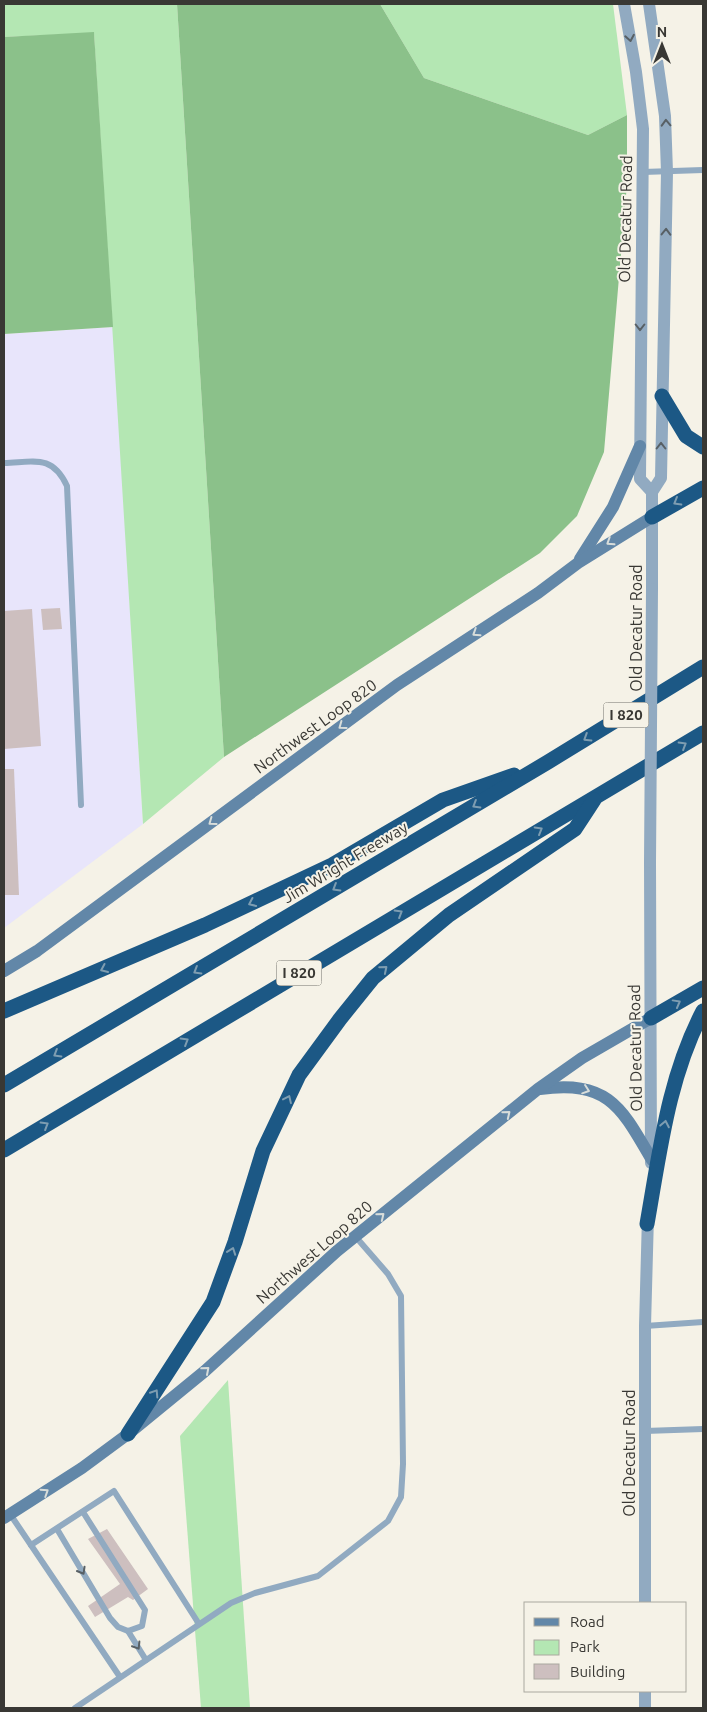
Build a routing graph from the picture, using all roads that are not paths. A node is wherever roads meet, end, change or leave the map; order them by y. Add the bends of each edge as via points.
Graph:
1 (624, 4) edge
2 (649, 4) edge
3 (703, 170) edge
4 (643, 172) junction
5 (667, 172) junction
6 (662, 396) junction
7 (640, 446) junction
8 (703, 446) edge
9 (4, 463) edge
10 (703, 488) edge
11 (652, 492) junction
12 (652, 517) junction
13 (578, 563) junction
14 (703, 667) edge
15 (703, 733) edge
16 (548, 762) junction
17 (596, 797) junction
18 (81, 805) dead end
19 (4, 971) edge
20 (703, 988) edge
21 (4, 1011) edge
22 (703, 1012) edge
23 (651, 1018) junction
24 (4, 1085) edge
25 (538, 1089) junction
26 (4, 1150) edge
27 (652, 1160) junction
28 (647, 1224) junction
29 (355, 1236) junction
30 (703, 1322) edge
31 (645, 1326) junction
32 (703, 1429) edge
33 (645, 1430) junction
34 (128, 1434) junction
35 (82, 1512) junction
36 (7, 1516) edge
37 (57, 1529) junction
38 (31, 1545) junction
39 (645, 1602) edge
40 (200, 1624) junction
41 (128, 1631) junction
42 (146, 1660) junction
43 (120, 1677) junction
44 (645, 1692) edge
45 (75, 1708) edge
46 (645, 1708) edge

1 -> 4 street, Old Decatur Road via 643,129
5 -> 2 street, Old Decatur Road via 666,116
3 - 5 lane
4 - 5 lane
4 -> 7 street, Old Decatur Road
6 -> 5 street, Old Decatur Road
6 - 8 highway via 686,436
11 -> 6 street, Old Decatur Road via 661,478
7 - 11 street, Old Decatur Road via 640,479
7 - 13 main road via 613,507
9 - 18 lane via 46,461 60,470 67,486
10 -> 12 highway
11 - 12 street, Old Decatur Road
12 -> 13 main road, Northwest Loop 820
12 - 23 street, Old Decatur Road, bridge
13 -> 19 main road, Northwest Loop 820 via 538,593 397,685 37,951
14 -> 16 highway, Jim Wright Freeway / I 820
17 -> 15 highway, I 820
16 -> 21 highway via 443,800 332,865 205,925
16 -> 24 highway, Jim Wright Freeway / I 820
26 -> 17 highway, I 820
34 -> 17 highway via 213,1302 263,1151 299,1075 340,1019 373,978 449,915 575,829
23 -> 20 highway
28 -> 22 highway via 666,1118 680,1062
23 - 25 main road, Northwest Loop 820 via 582,1058
23 - 27 street, Old Decatur Road
25 -> 27 main road via 582,1088 608,1100 628,1119
29 -> 25 main road, Northwest Loop 820
27 - 28 street, Old Decatur Road
28 - 31 street, Old Decatur Road
34 -> 29 main road, Northwest Loop 820 via 205,1371
29 - 40 lane via 388,1274 401,1296 401,1497 388,1521 318,1576 255,1593 231,1603
30 - 31 lane
31 - 33 street, Old Decatur Road
32 - 33 lane
33 - 39 street, Old Decatur Road
36 -> 34 main road, Northwest Loop 820
35 - 37 lane
35 - 40 lane via 114,1491
35 - 41 lane via 145,1610 142,1626
36 - 38 lane
37 - 38 lane
37 -> 41 lane via 110,1618 118,1627
38 - 43 lane
40 - 42 lane
41 -> 42 lane
42 - 43 lane
43 - 45 lane
44 - 46 street

